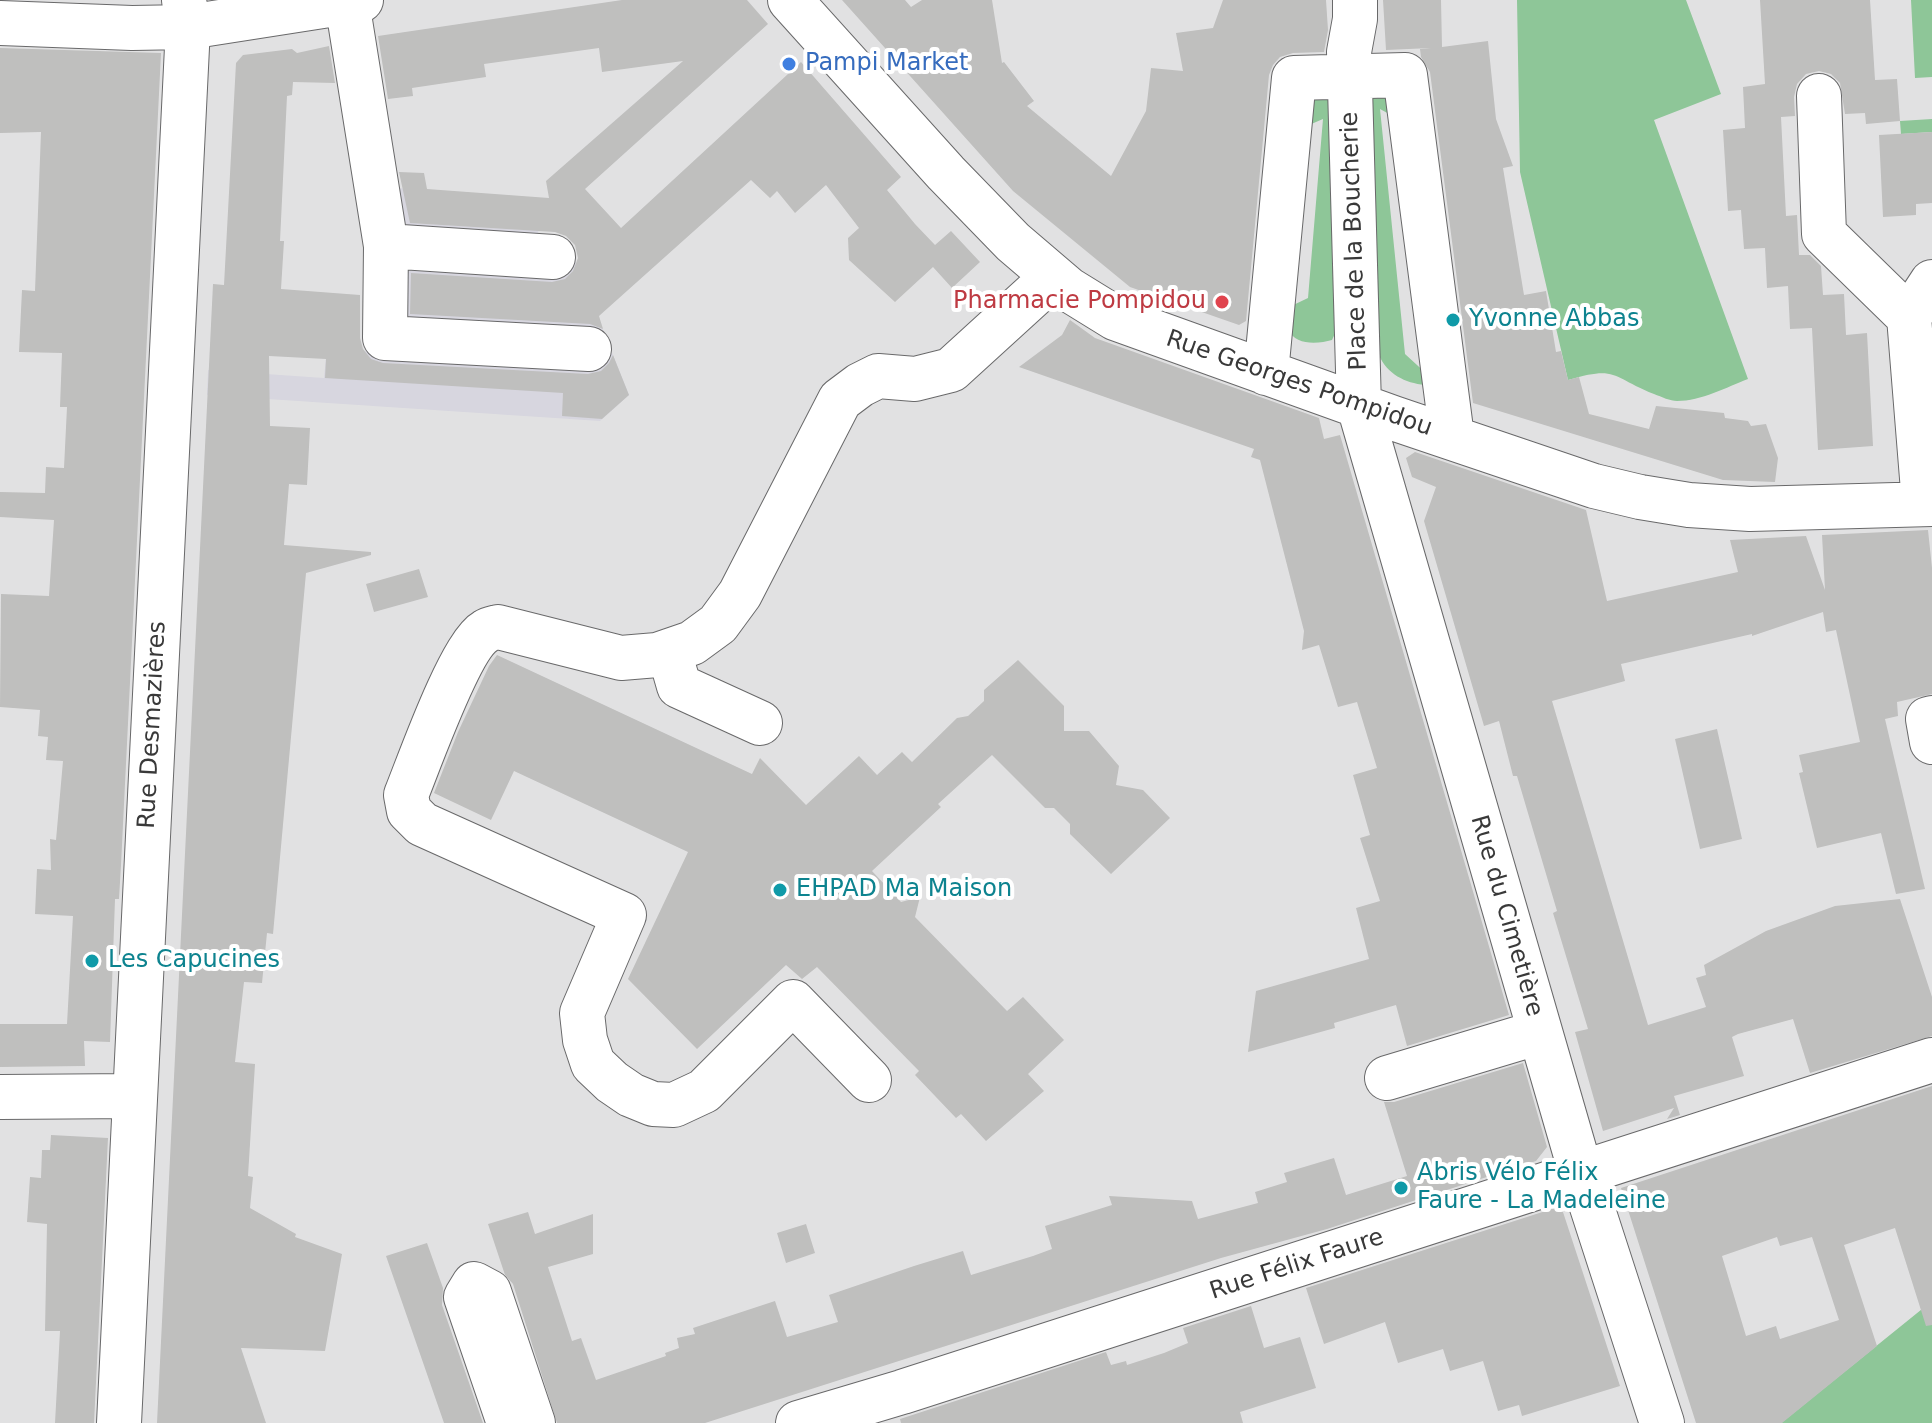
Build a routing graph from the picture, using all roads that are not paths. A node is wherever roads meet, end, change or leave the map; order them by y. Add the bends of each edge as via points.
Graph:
1 (790, 0) edge
2 (1355, 0) edge
3 (354, 1) edge
4 (186, 14) edge
5 (0, 23) edge
6 (1350, 77) junction
7 (1819, 96) dead end
8 (386, 246) junction
9 (553, 257) dead end
10 (1053, 277) junction
11 (1920, 299) edge
12 (589, 349) dead end
13 (1266, 373) junction
14 (1359, 406) junction
15 (1452, 437) junction
16 (1928, 504) edge
17 (669, 651) junction
18 (1932, 718) edge
19 (760, 723) dead end
20 (1932, 742) edge
21 (1540, 1032) junction
22 (1932, 1060) edge
23 (1387, 1078) dead end
24 (869, 1080) dead end
25 (135, 1096) junction
26 (0, 1097) edge
27 (1581, 1173) junction
28 (900, 1408) edge
29 (119, 1423) edge
30 (509, 1423) edge
31 (533, 1423) edge
32 (798, 1423) edge
33 (1662, 1423) edge

1 - 10 street, Rue Georges Pompidou via 968,197
2 - 6 street
3 - 4 street
3 - 8 street
4 - 5 street via 132,28
4 - 25 street, Rue Desmazières
6 - 13 street, Place de la Boucherie via 1294,78
6 - 14 street, Place de la Boucherie
6 - 15 street, Place de la Boucherie via 1405,75
7 - 11 street via 1824,234
8 - 9 street
8 - 12 street via 385,338
10 - 13 street, Rue Georges Pompidou via 1115,318
10 - 17 street via 951,370 915,379 878,376 840,400 740,594 718,624 692,643
11 - 16 street
13 - 14 street, Rue Georges Pompidou
14 - 15 street, Rue Georges Pompidou
14 - 21 street, Rue du Cimetière
15 - 16 street, Rue Georges Pompidou via 1594,486 1689,505 1778,509
17 - 19 street via 679,686
17 - 24 street via 621,658 498,627 485,631 449,688 406,795 409,811 422,824 624,915 582,1013 593,1064 631,1095 674,1105 704,1091 793,1002
18 - 20 street
21 - 23 street
21 - 27 street, Rue du Cimetière
22 - 27 street, Rue Félix Faure
25 - 26 street
25 - 29 street, Rue Desmazières
27 - 28 street, Rue Félix Faure
27 - 33 street, Rue du Cimetière
28 - 32 street, Rue Félix Faure
30 - 31 street via 466,1297 474,1284 489,1292

